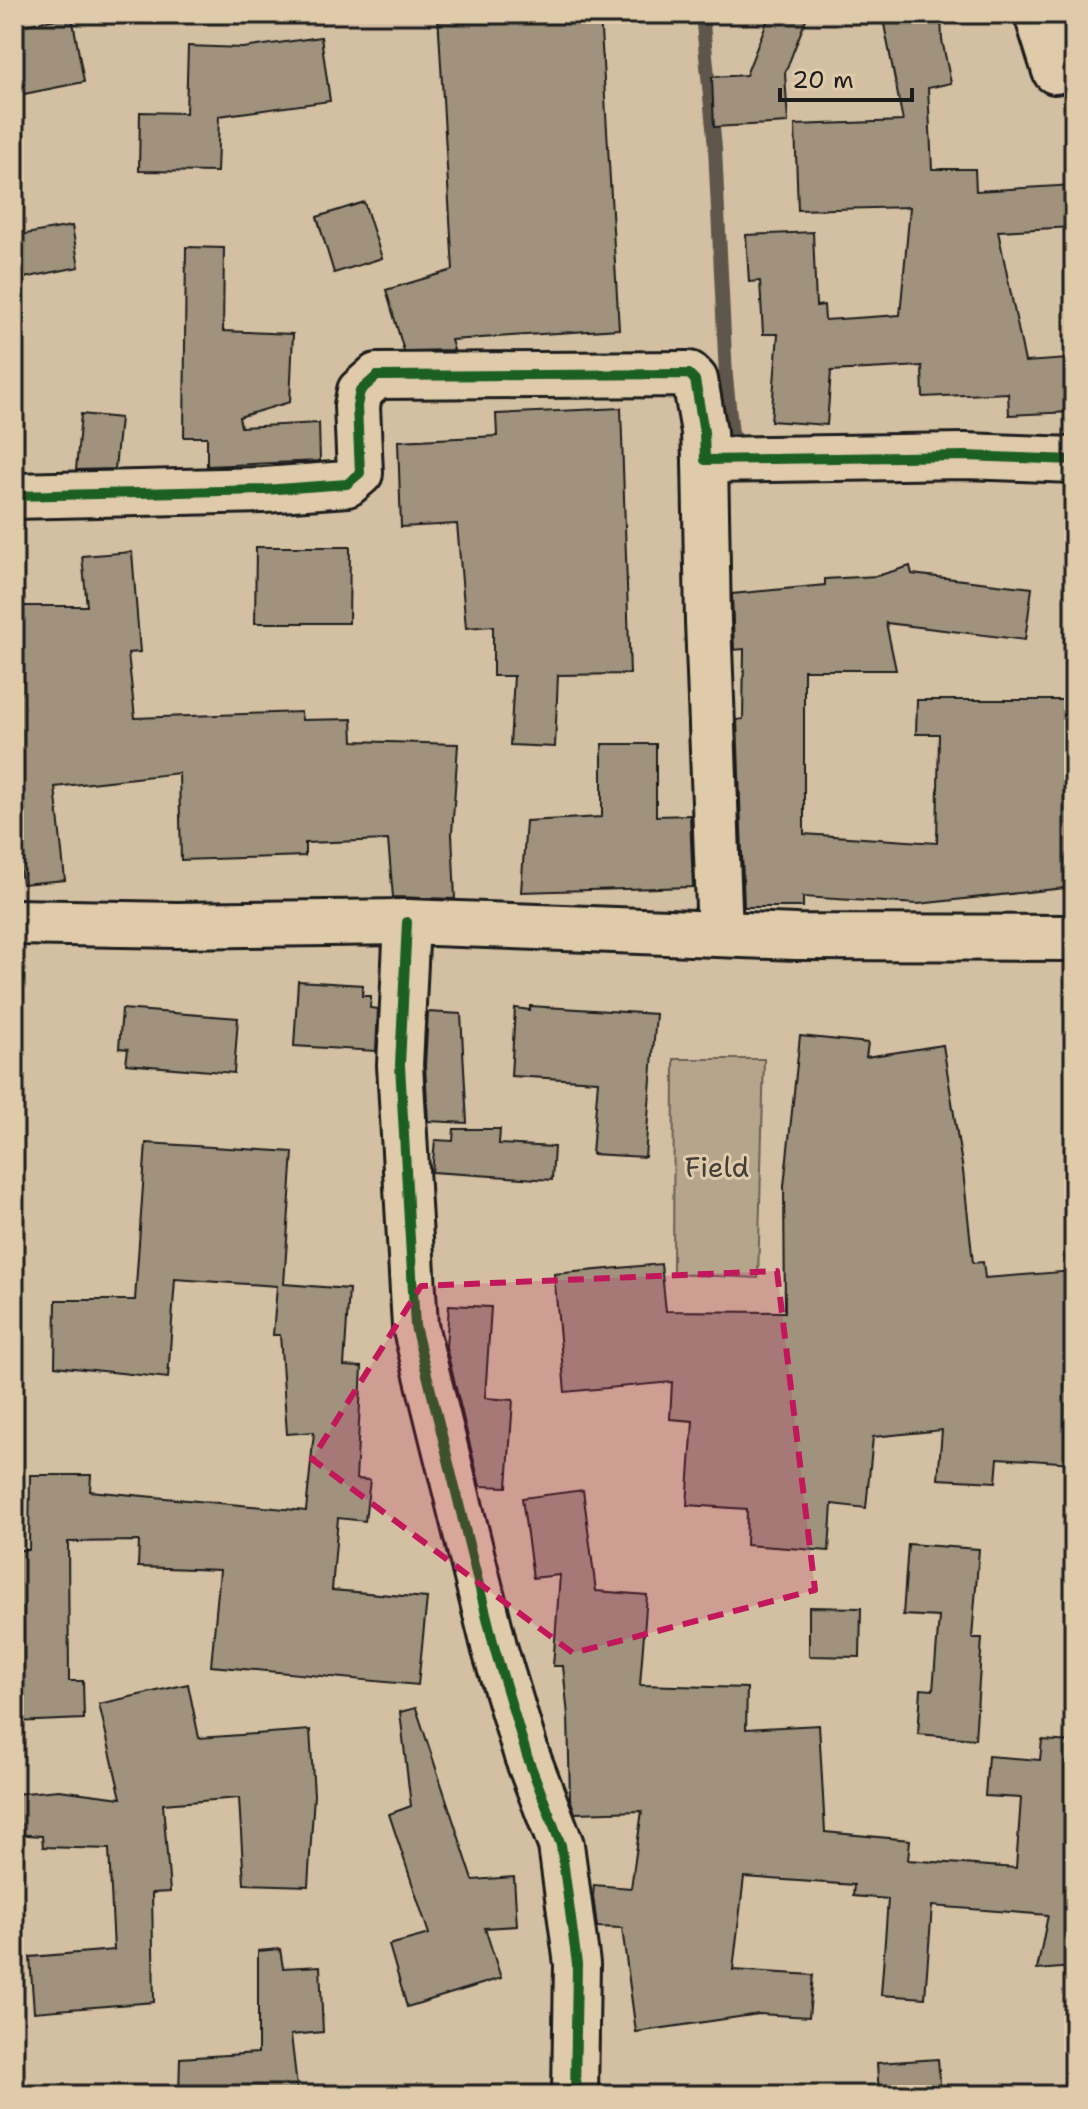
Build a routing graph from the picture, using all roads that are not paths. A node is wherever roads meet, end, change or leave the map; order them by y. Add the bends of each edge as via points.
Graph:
1 (1037, 14) edge
2 (1055, 71) dead end
3 (705, 460) junction
4 (1074, 460) edge
5 (14, 496) edge
6 (14, 922) edge
7 (407, 922) junction
8 (720, 934) junction
9 (1074, 938) edge
10 (575, 2095) edge

1 - 2 street
3 - 4 street
3 - 5 street via 695,380 689,374 377,376 360,391 360,473 347,484
3 - 8 street
6 - 7 street
7 - 8 street
7 - 10 street via 400,1065 415,1326 495,1650 561,1845 577,1964
8 - 9 street

